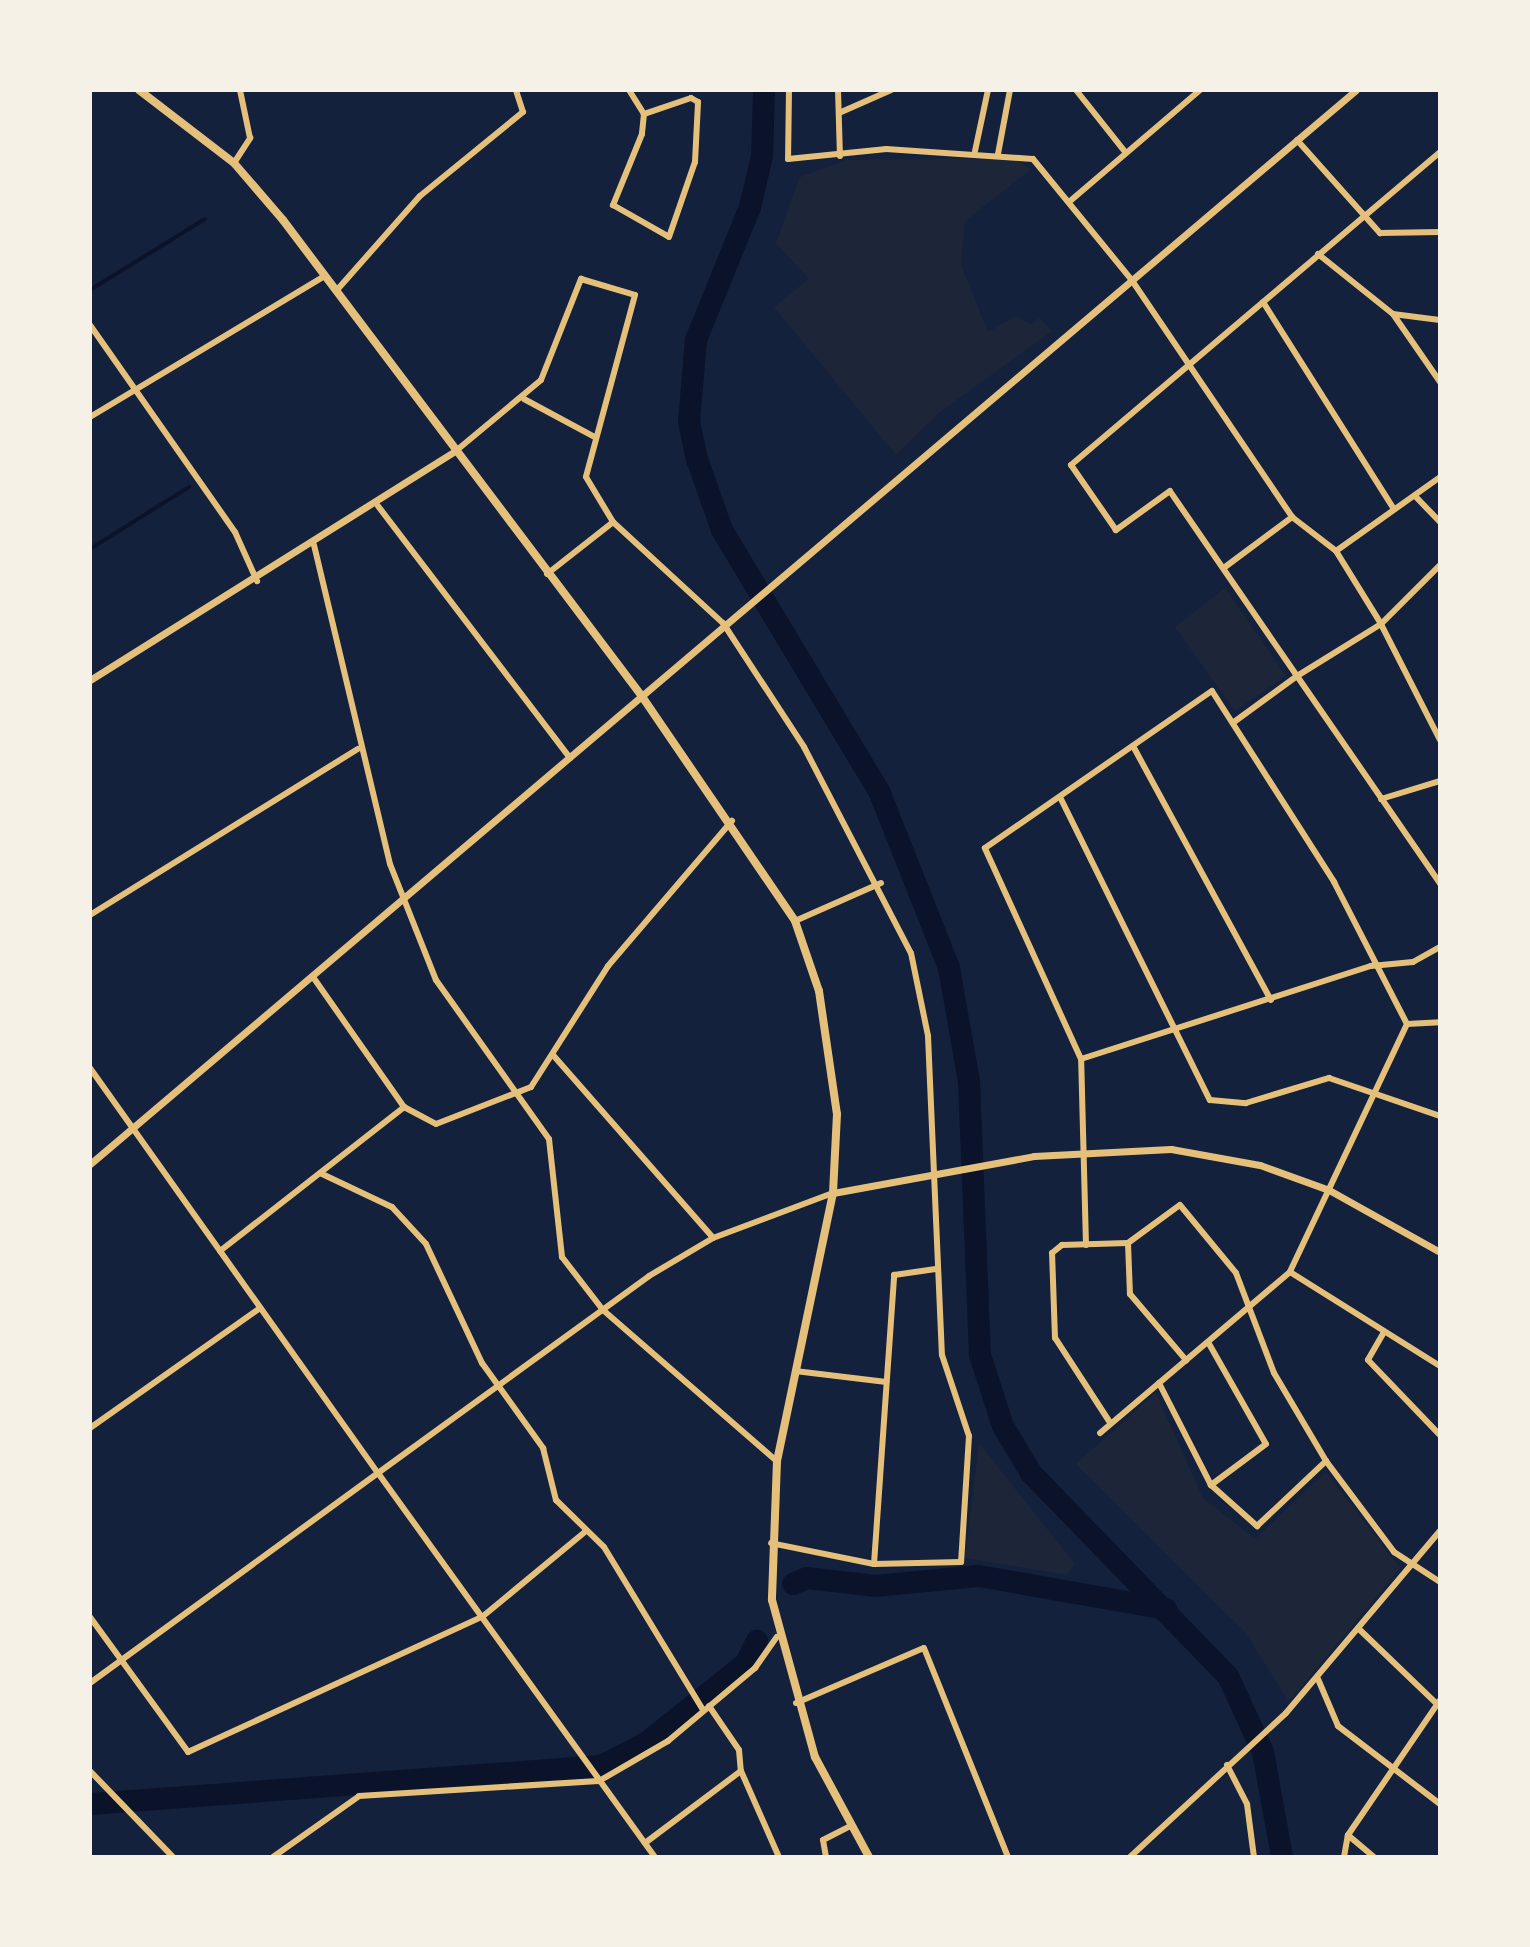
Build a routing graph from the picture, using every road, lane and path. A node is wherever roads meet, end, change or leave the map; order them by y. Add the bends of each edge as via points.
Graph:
1 (139, 90) edge
2 (240, 90) edge
3 (516, 90) edge
4 (629, 90) edge
5 (789, 90) edge
6 (838, 90) edge
7 (891, 90) edge
8 (988, 90) edge
9 (1010, 90) edge
10 (1076, 90) edge
11 (1183, 90) edge
12 (1200, 90) edge
13 (1356, 90) edge
14 (152, 93) edge
15 (1190, 98) junction
16 (839, 113) junction
17 (644, 114) junction
18 (1297, 140) junction
19 (975, 151) junction
20 (1440, 152) edge
21 (1126, 153) junction
22 (998, 154) junction
23 (840, 156) junction
24 (234, 163) junction
25 (1069, 202) junction
26 (1364, 216) junction
27 (1440, 232) edge
28 (1318, 254) junction
29 (325, 276) junction
30 (1131, 279) junction
31 (337, 290) junction
32 (1263, 302) junction
33 (1393, 314) junction
34 (1440, 320) edge
35 (90, 325) edge
36 (1191, 363) junction
37 (1440, 382) edge
38 (137, 391) junction
39 (524, 399) junction
40 (90, 417) edge
41 (595, 437) junction
42 (457, 450) junction
43 (1440, 477) edge
44 (1415, 496) junction
45 (378, 506) junction
46 (1394, 509) junction
47 (1292, 517) junction
48 (613, 522) junction
49 (1440, 522) edge
50 (314, 545) junction
51 (1336, 551) junction
52 (1440, 565) edge
53 (1225, 567) junction
54 (547, 574) junction
55 (257, 581) junction
56 (723, 623) junction
57 (1381, 624) junction
58 (1297, 676) junction
59 (90, 680) edge
60 (641, 695) junction
61 (1234, 722) junction
62 (1440, 740) edge
63 (1133, 746) junction
64 (358, 749) junction
65 (570, 758) junction
66 (1440, 781) edge
67 (1060, 797) junction
68 (1381, 799) junction
69 (732, 821) junction
70 (881, 883) junction
71 (1440, 883) edge
72 (405, 897) junction
73 (90, 915) edge
74 (795, 921) junction
75 (1440, 947) edge
76 (1371, 966) junction
77 (313, 977) junction
78 (1271, 1000) junction
79 (1440, 1022) edge
80 (1407, 1024) junction
81 (1175, 1026) junction
82 (553, 1055) junction
83 (1081, 1059) junction
84 (90, 1068) edge
85 (522, 1092) junction
86 (1372, 1093) junction
87 (404, 1107) junction
88 (1440, 1116) edge
89 (133, 1127) junction
90 (1087, 1151) junction
91 (90, 1164) edge
92 (320, 1173) junction
93 (931, 1176) junction
94 (1329, 1190) junction
95 (833, 1193) junction
96 (713, 1238) junction
97 (1128, 1243) junction
98 (1086, 1245) junction
99 (220, 1251) junction
100 (1440, 1252) edge
101 (936, 1269) junction
102 (1290, 1272) junction
103 (260, 1308) junction
104 (603, 1310) junction
105 (1250, 1311) junction
106 (1384, 1332) junction
107 (1208, 1342) junction
108 (1186, 1360) junction
109 (1440, 1366) edge
110 (795, 1371) junction
111 (886, 1382) junction
112 (1159, 1383) junction
113 (498, 1385) junction
114 (1109, 1421) junction
115 (90, 1428) edge
116 (1100, 1433) dead end
117 (1440, 1435) edge
118 (777, 1461) junction
119 (1326, 1461) junction
120 (378, 1473) junction
121 (1211, 1485) junction
122 (586, 1531) junction
123 (1440, 1531) edge
124 (771, 1543) junction
125 (874, 1564) junction
126 (1412, 1565) junction
127 (1440, 1582) edge
128 (90, 1617) edge
129 (482, 1617) junction
130 (1360, 1630) junction
131 (777, 1637) junction
132 (121, 1660) junction
133 (1318, 1679) junction
134 (90, 1683) edge
135 (796, 1703) junction
136 (1439, 1703) edge
137 (705, 1708) junction
138 (1227, 1765) junction
139 (1390, 1765) junction
140 (90, 1771) edge
141 (741, 1771) junction
142 (599, 1780) junction
143 (1440, 1804) edge
144 (851, 1826) junction
145 (1348, 1835) junction
146 (645, 1843) junction
147 (173, 1857) edge
148 (273, 1857) edge
149 (655, 1857) edge
150 (779, 1857) edge
151 (826, 1857) edge
152 (869, 1857) edge
153 (1008, 1857) edge
154 (1130, 1857) edge
155 (1254, 1857) edge
156 (1344, 1857) edge
157 (1374, 1857) edge

1 - 14 main road
2 - 24 street via 250,138
3 - 31 street via 523,112 420,196
4 - 17 street
5 - 23 street via 788,159
6 - 16 street
7 - 16 street
8 - 19 street
9 - 22 street
10 - 21 street
11 - 15 street
12 - 15 street
13 - 18 street
14 - 24 main road
15 - 21 street
16 - 23 street
17 - 17 street via 613,205 669,237 695,162 698,102 691,98
18 - 26 street
18 - 30 street
19 - 22 street
19 - 23 street
20 - 26 street
21 - 25 street
22 - 25 street via 1033,159
24 - 29 main road
25 - 30 street
26 - 27 street via 1380,233
26 - 28 street
28 - 32 street
28 - 33 street
29 - 31 main road
29 - 38 street
30 - 36 street
30 - 56 street
31 - 42 main road
32 - 36 street
32 - 46 street
33 - 34 street
33 - 37 street
35 - 38 street
36 - 47 street
36 - 53 street via 1071,465 1116,530 1170,491
38 - 40 street
38 - 55 street via 235,532
39 - 41 street
39 - 41 street via 549,369 581,279 635,295
39 - 42 street
41 - 48 street via 584,470
42 - 45 street
42 - 54 main road
43 - 44 street
44 - 46 street
44 - 49 street
45 - 50 street
45 - 65 street
46 - 51 street
47 - 51 street
47 - 53 street
48 - 54 street
48 - 56 street
50 - 55 street
50 - 64 street
51 - 57 street
52 - 57 street
53 - 58 street
54 - 60 main road
55 - 59 street
56 - 60 street
56 - 70 street
57 - 58 street
57 - 62 street
58 - 61 street
58 - 68 street
60 - 65 street
60 - 69 main road
61 - 63 street via 1212,691
61 - 76 street via 1334,882
63 - 67 street
63 - 78 street
64 - 72 street
64 - 73 street
65 - 72 street
66 - 68 street
67 - 81 street
67 - 83 street via 985,848
68 - 71 street
69 - 74 main road
69 - 82 street via 608,966
70 - 74 street
70 - 93 street via 911,953 928,1036
72 - 77 street
72 - 85 street via 436,980
74 - 95 main road via 819,991 835,1078
75 - 76 street via 1413,962
76 - 78 street
76 - 80 street
77 - 87 street
77 - 89 street
78 - 81 street
79 - 80 street
80 - 86 street
81 - 83 street
81 - 86 street via 1210,1100 1246,1103 1329,1078
82 - 85 street
82 - 96 street
83 - 90 street
84 - 89 street
85 - 87 street via 436,1124
85 - 104 street via 554,1155 562,1257
86 - 88 street
86 - 94 street
87 - 92 street
89 - 91 street
89 - 99 street
90 - 93 street
90 - 94 street via 1217,1156
90 - 98 street
92 - 99 street
92 - 113 street via 392,1207 426,1244
93 - 95 street
93 - 101 street
94 - 100 street
94 - 102 street
95 - 96 street
95 - 110 main road
96 - 104 street
97 - 98 street
97 - 105 street via 1180,1205 1236,1273
97 - 108 street via 1130,1294
98 - 114 street via 1062,1245 1052,1253 1055,1338
99 - 103 street
101 - 111 street via 894,1275
101 - 125 street via 942,1355 969,1436 961,1562
102 - 105 street
102 - 106 street
103 - 115 street
103 - 120 street
104 - 113 street
104 - 118 street
105 - 107 street
105 - 119 street via 1274,1373
106 - 109 street
106 - 117 street via 1368,1360
107 - 108 street
107 - 121 street via 1266,1444
108 - 112 street
110 - 111 street
110 - 118 main road
111 - 125 street
112 - 114 street
112 - 121 street
113 - 120 street
113 - 122 street via 543,1448 556,1500
114 - 116 street
118 - 124 main road
119 - 121 street via 1257,1526
119 - 126 street
120 - 129 street
120 - 132 street
122 - 129 street
122 - 137 street via 625,1578 690,1694
123 - 126 street
124 - 125 street
124 - 131 main road
126 - 127 street
126 - 130 street
128 - 132 street
129 - 132 street via 188,1752
129 - 142 street
130 - 133 street
130 - 136 street
131 - 135 main road
131 - 137 street via 755,1668
132 - 134 street
133 - 138 street
133 - 139 street via 1338,1726
135 - 144 main road
135 - 153 street via 924,1648
136 - 139 street
137 - 141 street via 739,1750
137 - 142 street via 658,1748
138 - 154 street
138 - 155 street via 1247,1804
139 - 143 street
139 - 145 street
140 - 147 street
141 - 146 street
141 - 150 street
142 - 146 street
142 - 148 street via 359,1796
144 - 151 street via 823,1840
144 - 152 main road
145 - 156 street
145 - 157 street
146 - 149 street

